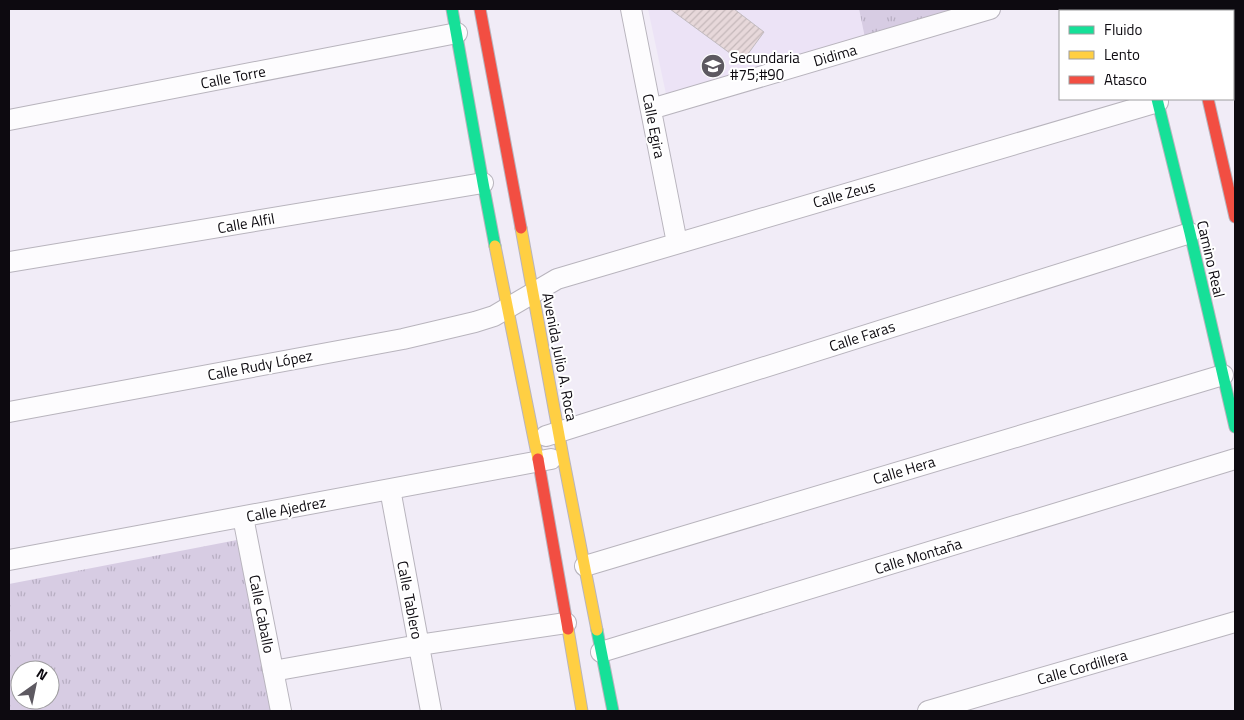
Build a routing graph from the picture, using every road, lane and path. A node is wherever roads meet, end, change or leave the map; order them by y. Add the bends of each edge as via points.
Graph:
1 (452, 9) edge
2 (480, 9) edge
3 (631, 9) edge
4 (989, 9) edge
5 (457, 33) junction
6 (1157, 100) edge
7 (1208, 100) edge
8 (651, 109) junction
9 (9, 120) edge
10 (483, 183) junction
11 (1235, 217) edge
12 (1190, 233) junction
13 (677, 243) junction
14 (9, 262) edge
15 (533, 294) junction
16 (509, 308) junction
17 (1223, 375) junction
18 (9, 412) edge
19 (1235, 426) edge
20 (559, 432) junction
21 (534, 439) junction
22 (563, 457) junction
23 (1235, 459) edge
24 (538, 462) junction
25 (390, 489) junction
26 (243, 517) junction
27 (9, 560) edge
28 (585, 566) junction
29 (1235, 622) edge
30 (566, 623) junction
31 (419, 645) junction
32 (601, 652) junction
33 (273, 671) junction
34 (281, 711) edge
35 (431, 711) edge
36 (582, 711) edge
37 (613, 711) edge
38 (928, 711) edge

1 - 5 street
2 - 15 street, Avenida Julio A. Roca
3 - 8 street, Calle Egira
4 - 8 street, Didima
5 - 9 street, Calle Torre
5 - 10 street
6 - 12 street, Camino Real
6 - 13 street, Calle Zeus
7 - 11 street
8 - 13 street, Calle Egira
10 - 14 street, Calle Alfil
10 - 16 street
12 - 17 street, Camino Real
12 - 20 street, Calle Faras
13 - 15 street, Calle Zeus via 557,280
15 - 16 street, Calle Rudy López
15 - 20 street, Avenida Julio A. Roca
16 - 18 street, Calle Rudy López via 475,322 403,339
16 - 21 street
17 - 19 street, Camino Real
17 - 28 street, Calle Hera
20 - 21 street, Calle Faras
20 - 22 street, Avenida Julio A. Roca
21 - 24 street
22 - 24 street, Calle Ajedrez
22 - 28 street, Avenida Julio A. Roca
23 - 32 street, Calle Montaña
24 - 25 street, Calle Ajedrez
24 - 30 street
25 - 26 street, Calle Ajedrez
25 - 31 street, Calle Tablero
26 - 27 street, Calle Ajedrez
26 - 33 street, Calle Caballo
28 - 32 street, Avenida Julio A. Roca
29 - 38 street, Calle Cordillera
30 - 31 street
30 - 36 street
31 - 33 street
31 - 35 street, Calle Tablero
32 - 37 street, Avenida Julio A. Roca
33 - 34 street, Calle Caballo

